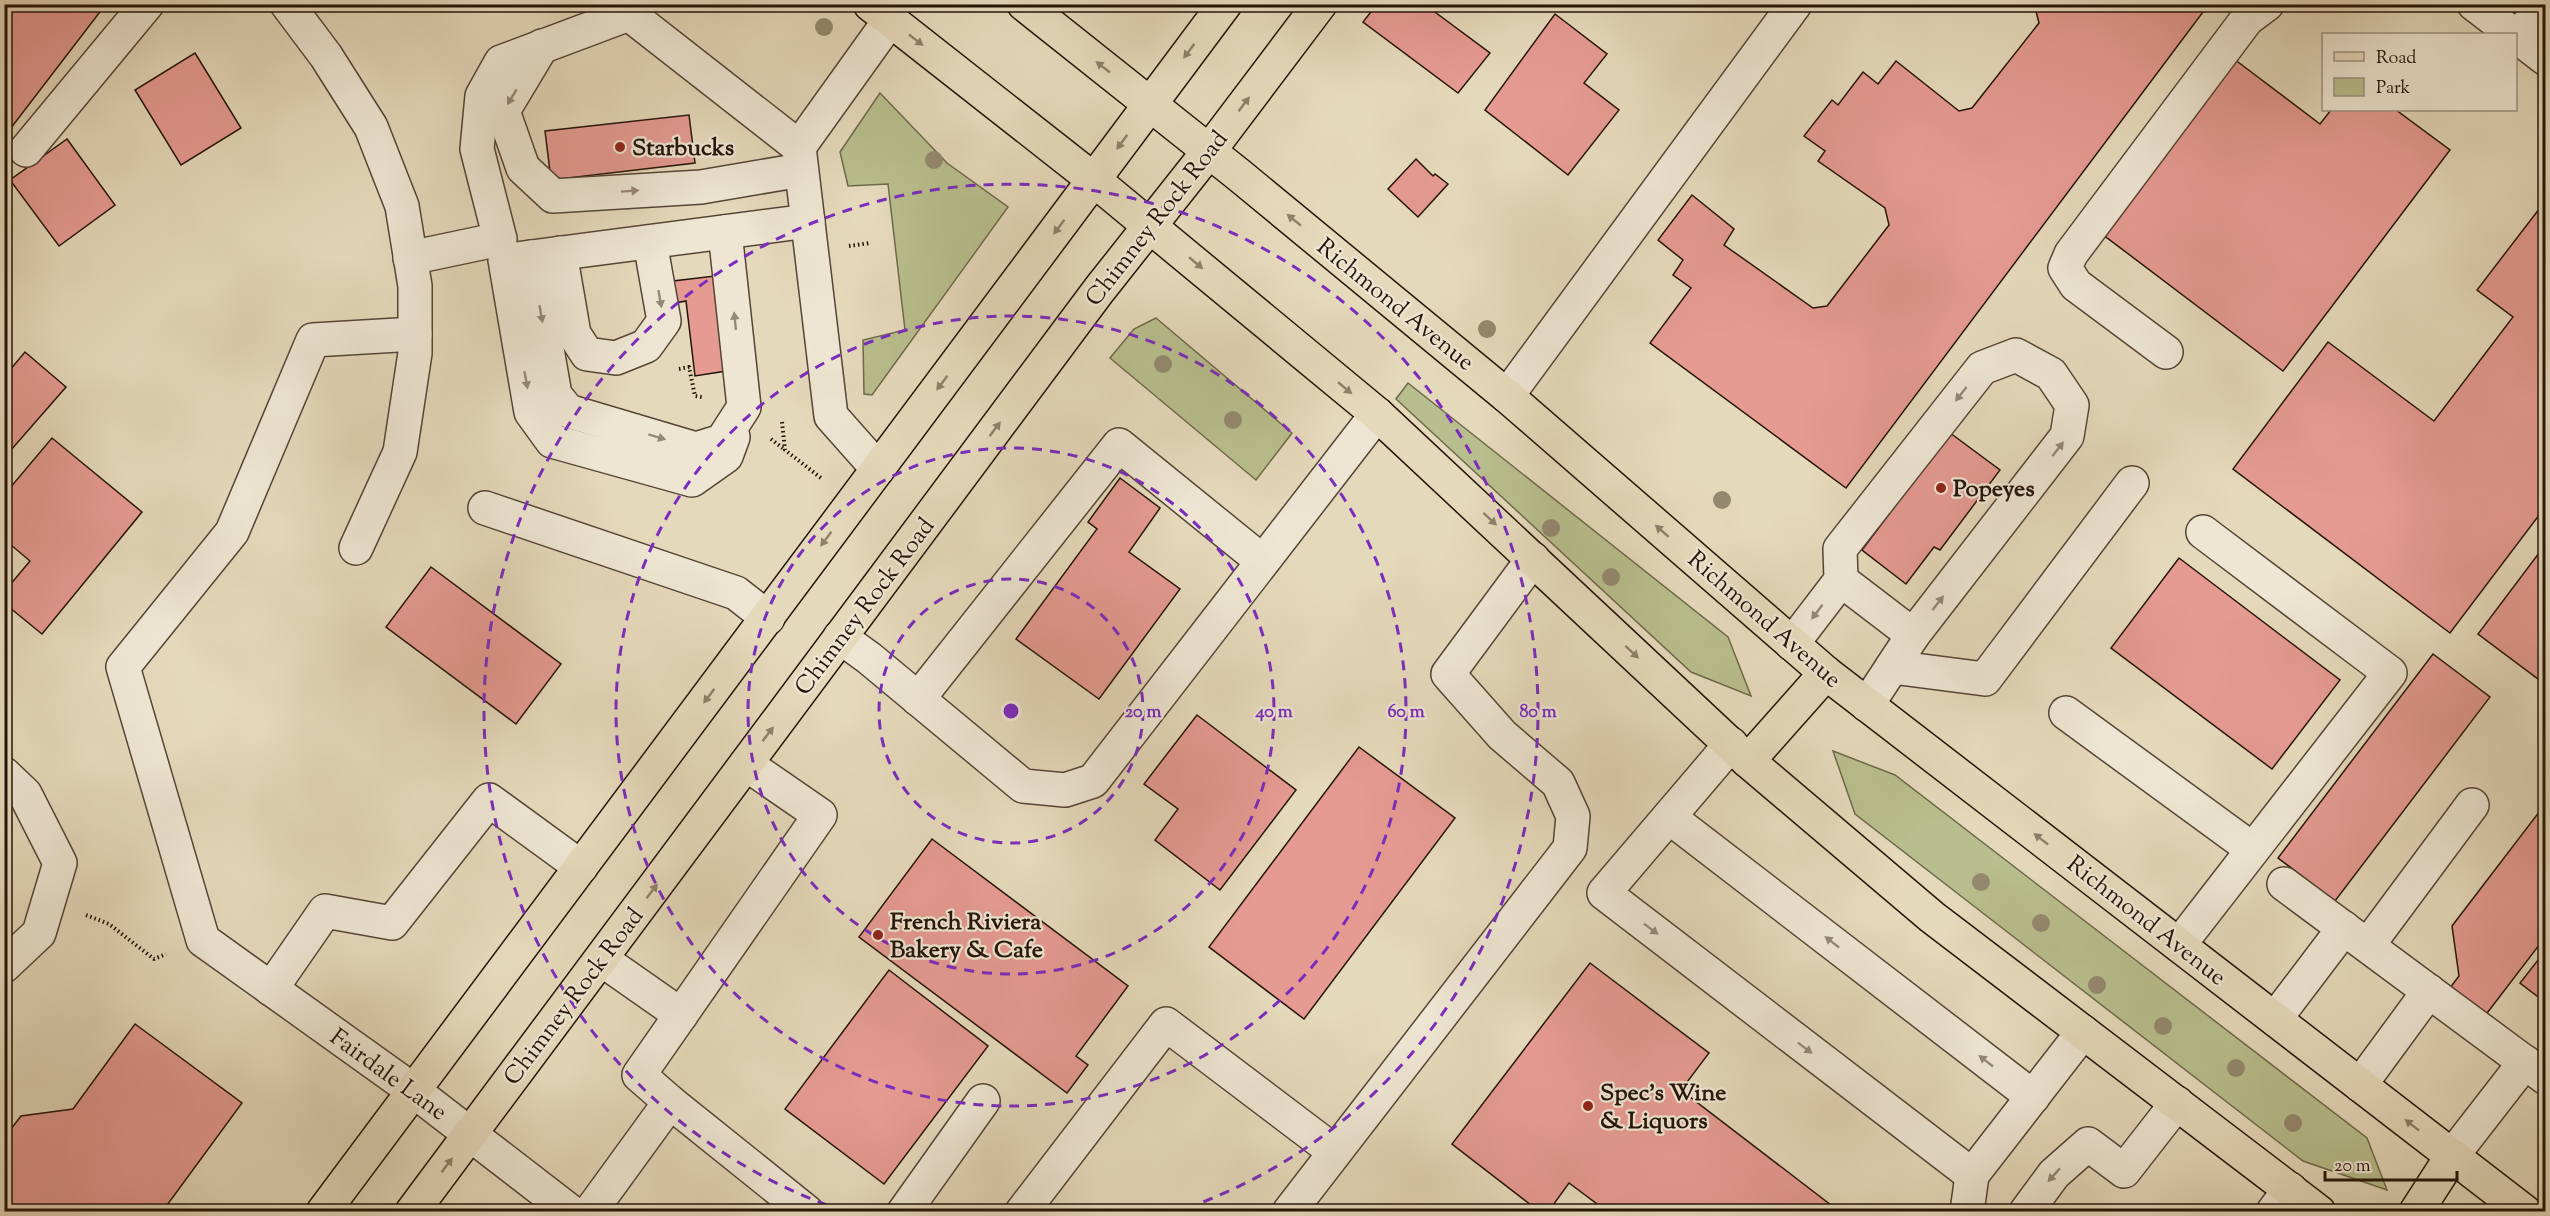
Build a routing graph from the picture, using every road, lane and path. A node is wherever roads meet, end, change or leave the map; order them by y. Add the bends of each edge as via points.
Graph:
1 (147, 4) edge
2 (286, 4) edge
3 (1024, 4) edge
4 (1225, 4) edge
5 (1320, 4) edge
6 (1795, 4) edge
7 (2267, 4) edge
8 (2474, 4) edge
9 (2544, 4) edge
10 (880, 12) edge
11 (2512, 33) edge
12 (2517, 35) edge
13 (2517, 37) edge
14 (542, 46) junction
15 (2546, 59) edge
16 (1149, 104) junction
17 (26, 150) dead end
18 (1209, 151) junction
19 (800, 159) junction
20 (1094, 180) junction
21 (808, 221) junction
22 (1150, 226) junction
23 (725, 231) junction
24 (650, 242) junction
25 (524, 252) junction
26 (410, 258) junction
27 (415, 334) junction
28 (2166, 352) dead end
29 (1508, 396) junction
30 (1377, 414) junction
31 (878, 469) junction
32 (2132, 483) dead end
33 (484, 508) dead end
34 (2203, 532) dead end
35 (356, 548) dead end
36 (1533, 559) junction
37 (1262, 561) junction
38 (1841, 580) junction
39 (768, 618) junction
40 (1913, 635) junction
41 (840, 637) junction
42 (1792, 644) junction
43 (1892, 667) junction
44 (1826, 673) junction
45 (918, 699) junction
46 (1867, 705) junction
47 (2066, 713) dead end
48 (1740, 753) junction
49 (746, 764) junction
50 (4, 774) edge
51 (2472, 805) dead end
52 (1669, 817) junction
53 (2252, 849) junction
54 (581, 867) junction
55 (2284, 884) dead end
56 (49, 900) junction
57 (2356, 937) junction
58 (203, 940) junction
59 (2179, 945) junction
60 (601, 959) junction
61 (4, 966) edge
62 (271, 989) junction
63 (2429, 991) junction
64 (681, 1015) junction
65 (2275, 1019) junction
66 (2084, 1032) junction
67 (2535, 1070) edge
68 (2360, 1085) junction
69 (414, 1091) junction
70 (2033, 1097) junction
71 (983, 1101) dead end
72 (670, 1102) junction
73 (2177, 1103) junction
74 (471, 1134) junction
75 (1335, 1152) junction
76 (2452, 1156) junction
77 (1972, 1175) junction
78 (2282, 1200) edge
79 (557, 1207) edge
80 (323, 1212) edge
81 (412, 1212) edge
82 (590, 1212) edge
83 (807, 1212) edge
84 (904, 1212) edge
85 (1022, 1212) edge
86 (1289, 1212) edge
87 (1967, 1212) edge
88 (2026, 1212) edge
89 (2319, 1212) edge
90 (2416, 1212) edge
91 (2525, 1212) edge

1 - 17 street
2 - 26 street via 326,56 371,127 402,206
16 -> 3 main road, Richmond Avenue
4 -> 16 main road
18 -> 5 main road, Chimney Rock Road
6 - 29 street
7 - 28 street via 2247,20 2072,254 2066,268 2076,285
8 - 11 street
9 - 12 street
10 - 19 street
10 -> 20 main road
13 - 15 street
14 - 19 street via 629,14
14 -> 19 street via 503,111 523,168 553,196 701,187
14 - 25 street via 501,62 482,96 477,149
16 - 18 main road, Richmond Avenue
16 -> 20 main road
18 - 22 main road, Chimney Rock Road
29 -> 18 main road, Richmond Avenue
19 - 21 street
20 - 22 main road
20 -> 31 main road
21 - 23 street
21 - 31 street via 831,416
22 -> 30 main road
41 -> 22 main road, Chimney Rock Road
23 - 24 street
25 -> 23 street via 531,412 552,441 692,480 726,456 744,407
24 - 25 street
24 -> 25 street via 664,321 646,346 616,358 587,354
25 - 26 street
26 - 27 street via 415,286
27 - 35 street via 400,452
27 - 58 street via 313,340 232,532 123,667
42 -> 29 main road, Richmond Avenue
30 -> 36 main road
30 - 37 street
31 -> 39 main road
32 - 43 street via 1984,679
33 - 39 street via 736,593
34 - 53 street via 2390,673
36 -> 48 main road
36 - 75 street via 1448,674 1502,735 1558,783 1573,816 1570,848
37 - 45 street via 1093,781 1065,790 1023,786
37 - 45 street via 1119,445
38 - 40 street
40 -> 38 street via 2067,436 2072,405 2051,374 2016,355 1982,368 1840,549
38 -> 42 street
39 -> 54 main road
40 - 43 street
41 - 45 street
49 -> 41 main road, Chimney Rock Road
42 - 44 main road, Richmond Avenue
43 - 46 street
44 - 46 main road, Richmond Avenue
44 - 48 main road
59 -> 46 main road, Richmond Avenue
47 - 53 street
48 - 52 street
48 - 66 main road via 1932,917
60 -> 49 main road, Chimney Rock Road
49 - 64 street via 820,815
50 - 56 street via 26,794 60,863
51 - 57 street
70 -> 52 street
52 -> 77 street via 1604,893
53 - 59 street
54 - 62 street via 489,800 392,923 325,911
54 - 69 main road
55 - 57 street
56 - 58 path via 109,924 154,959
56 - 61 street via 39,933
57 - 63 street
57 - 65 street
58 - 62 street, Fairdale Lane
59 - 65 main road, Richmond Avenue
60 - 64 street
60 - 74 main road, Chimney Rock Road
62 - 69 street, Fairdale Lane
63 - 67 street
63 - 68 street
64 - 72 street via 639,1075
65 - 68 main road, Richmond Avenue
66 - 70 street
66 - 73 main road
67 - 76 street
76 -> 68 main road, Richmond Avenue
69 - 74 street, Fairdale Lane
69 - 80 main road
70 - 77 street
71 - 84 street
72 - 82 street
72 - 83 street
73 - 78 main road
73 -> 88 street via 2124,1171 2088,1144 2054,1174
74 - 79 street, Fairdale Lane
81 -> 74 main road, Chimney Rock Road
75 - 85 street via 1166,1024
75 - 86 street
76 - 90 main road
76 - 91 main road, Richmond Avenue
77 - 87 street
78 - 89 main road

